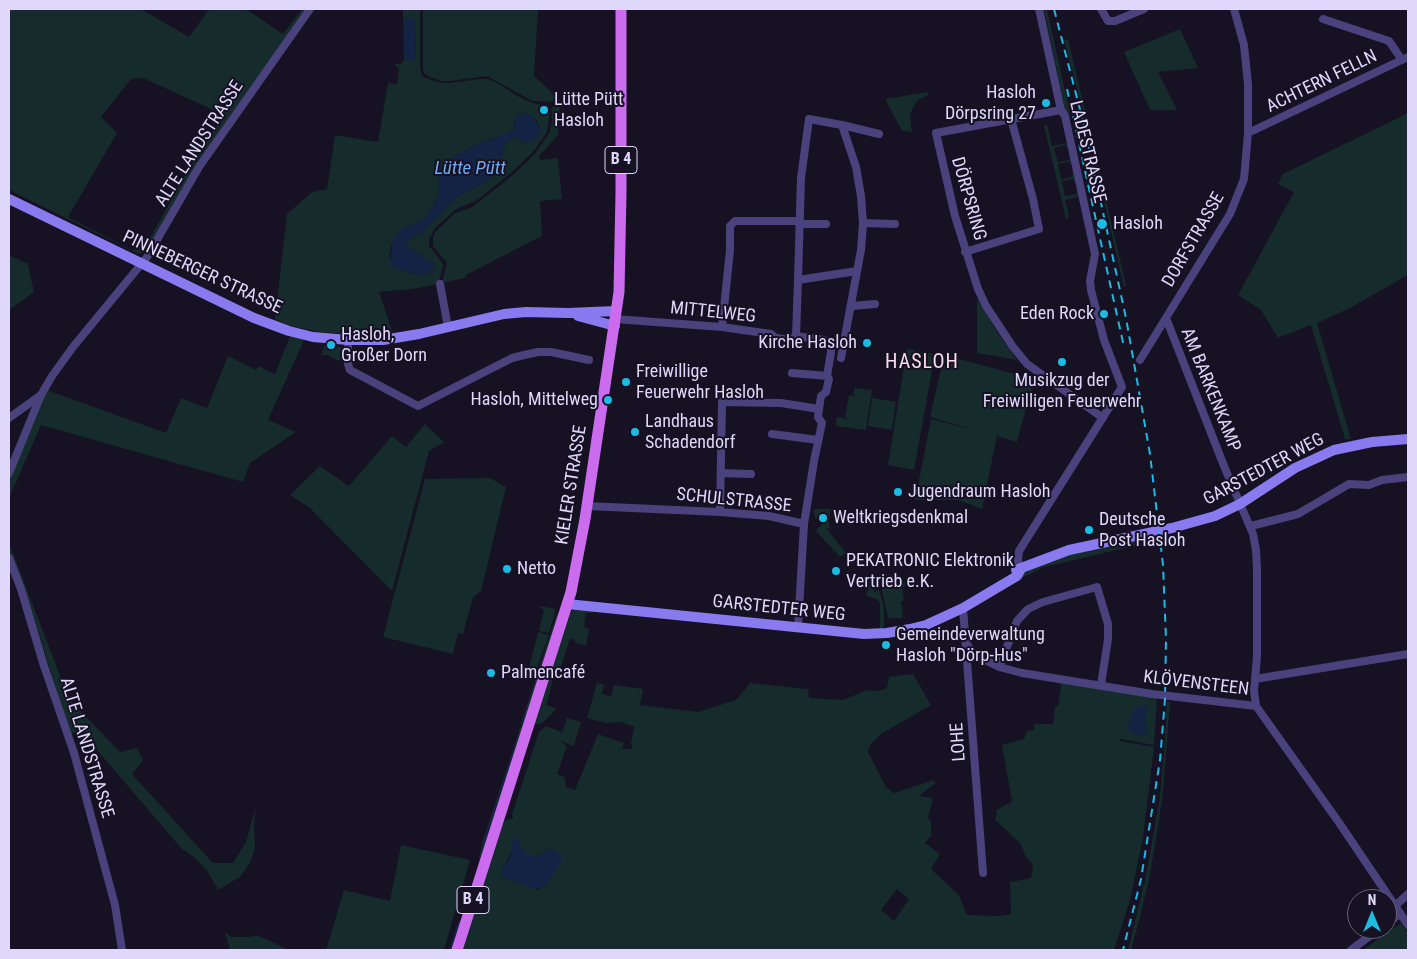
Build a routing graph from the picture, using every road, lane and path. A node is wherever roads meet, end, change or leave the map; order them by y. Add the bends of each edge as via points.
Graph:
1 (310, 9) edge
2 (621, 9) edge
3 (1039, 9) edge
4 (1101, 9) edge
5 (1144, 9) edge
6 (1234, 9) edge
7 (1323, 19) dead end
8 (1405, 58) edge
9 (1061, 110) junction
10 (1011, 119) junction
11 (842, 124) junction
12 (879, 134) dead end
13 (1248, 134) junction
14 (9, 199) edge
15 (799, 222) junction
16 (863, 223) junction
17 (826, 224) dead end
18 (895, 224) dead end
19 (965, 252) junction
20 (142, 264) junction
21 (857, 271) junction
22 (798, 280) junction
23 (440, 284) dead end
24 (875, 304) dead end
25 (852, 306) junction
26 (568, 313) junction
27 (1166, 318) junction
28 (615, 319) junction
29 (448, 327) junction
30 (722, 327) junction
31 (1156, 335) junction
32 (796, 336) junction
33 (1173, 337) junction
34 (348, 340) junction
35 (844, 344) junction
36 (830, 347) junction
37 (589, 360) dead end
38 (1140, 360) dead end
39 (792, 373) dead end
40 (827, 376) junction
41 (41, 395) junction
42 (819, 409) junction
43 (9, 418) edge
44 (1102, 418) junction
45 (772, 434) dead end
46 (1408, 439) edge
47 (818, 440) junction
48 (9, 473) edge
49 (721, 473) junction
50 (751, 474) dead end
51 (1408, 477) edge
52 (1240, 504) junction
53 (587, 506) junction
54 (720, 512) junction
55 (804, 524) junction
56 (1251, 526) junction
57 (10, 563) edge
58 (1021, 569) junction
59 (568, 604) junction
60 (963, 608) junction
61 (798, 628) junction
62 (967, 644) junction
63 (1408, 654) edge
64 (999, 667) junction
65 (1255, 679) junction
66 (1101, 685) junction
67 (1256, 706) junction
68 (983, 874) dead end
69 (1384, 889) edge
70 (1408, 894) edge
71 (1397, 904) edge
72 (1397, 909) edge
73 (1400, 914) junction
74 (1397, 916) edge
75 (1408, 926) edge
76 (1366, 939) edge
77 (122, 950) edge
78 (457, 950) edge
79 (1351, 950) edge

1 - 20 street, ALTE LANDSTRASSE via 199,167
2 - 28 main road, KIELER STRASSE / B 4 via 620,266
3 - 9 street, LADESTRASSE
4 - 5 street via 1108,21 1116,21
6 - 13 street, DORFSTRASSE via 1247,65
7 - 8 street via 1389,41
8 - 13 street, ACHTERN FELLN
9 - 10 street, DÖRPSRING
9 - 44 street, LADESTRASSE via 1066,119 1095,254 1090,284 1094,304 1122,387
10 - 19 street, DÖRPSRING via 1039,229
10 - 19 street, DÖRPSRING via 936,133
11 - 12 street
11 - 15 street via 809,119
11 - 16 street via 856,167
13 - 27 street, DORFSTRASSE via 1244,179 1230,214
14 - 20 main road, PINNEBERGER STRASSE
15 - 17 street
15 - 22 street
15 - 30 street via 744,220 735,221 730,226
16 - 18 street
16 - 21 street
19 - 44 street via 982,296 1013,348 1034,370
20 - 34 main road, PINNEBERGER STRASSE via 254,318 289,331
20 - 41 street, ALTE LANDSTRASSE via 73,348
21 - 22 street
21 - 25 street
22 - 32 street
23 - 29 street
24 - 25 street
25 - 35 street
26 - 28 main road, PINNEBERGER STRASSE
26 - 28 main road, PINNEBERGER STRASSE
26 - 29 main road, PINNEBERGER STRASSE via 504,314
27 - 31 street, DORFSTRASSE
27 - 33 street, AM BARKENKAMP
28 - 30 street, MITTELWEG
28 - 53 main road, KIELER STRASSE / B 4
29 - 34 main road, PINNEBERGER STRASSE via 383,340
30 - 32 street, MITTELWEG via 790,340
31 - 33 street
31 - 38 street, DORFSTRASSE
32 - 36 street, MITTELWEG
33 - 52 street, AM BARKENKAMP
34 - 37 street via 350,370 418,406 512,358 551,352
35 - 36 street
35 - 36 street via 842,356
36 - 40 street
39 - 40 street
40 - 42 street via 826,392 821,396
41 - 43 street
41 - 48 street, ALTE LANDSTRASSE
42 - 47 street via 818,417 822,423
42 - 49 street via 781,403 722,402
44 - 58 street via 1019,551
45 - 47 street
46 - 52 main road, GARSTEDTER WEG via 1334,450 1296,468
47 - 55 street
49 - 50 street
49 - 54 street
51 - 56 street via 1369,485 1349,484 1298,514
52 - 56 street, AM BARKENKAMP
52 - 58 main road, GARSTEDTER WEG via 1215,516 1189,523 1069,550
53 - 54 street, SCHULSTRASSE
53 - 59 main road, KIELER STRASSE / B 4
54 - 55 street, SCHULSTRASSE via 770,516
55 - 61 street, SCHULSTRASSE
56 - 65 street, AM BARKENKAMP via 1257,569
57 - 77 street, ALTE LANDSTRASSE via 74,753 115,905
58 - 60 main road, GARSTEDTER WEG via 1017,576
59 - 61 main road, GARSTEDTER WEG
59 - 78 main road, KIELER STRASSE / B 4
60 - 61 main road, GARSTEDTER WEG via 897,632 864,634
60 - 62 street, LOHE
62 - 64 street, KLÖVENSTEEN via 979,658
62 - 68 street, LOHE
63 - 65 street
64 - 66 street, KLÖVENSTEEN
64 - 66 street via 1017,621 1028,609 1098,587 1108,624
65 - 67 street, AM BARKENKAMP
66 - 67 street, KLÖVENSTEEN
67 - 69 street, KLÖVENSTEEN
70 - 71 street
72 - 73 street, KLÖVENSTEEN
73 - 74 street
73 - 75 street, KLÖVENSTEEN
76 - 79 street

